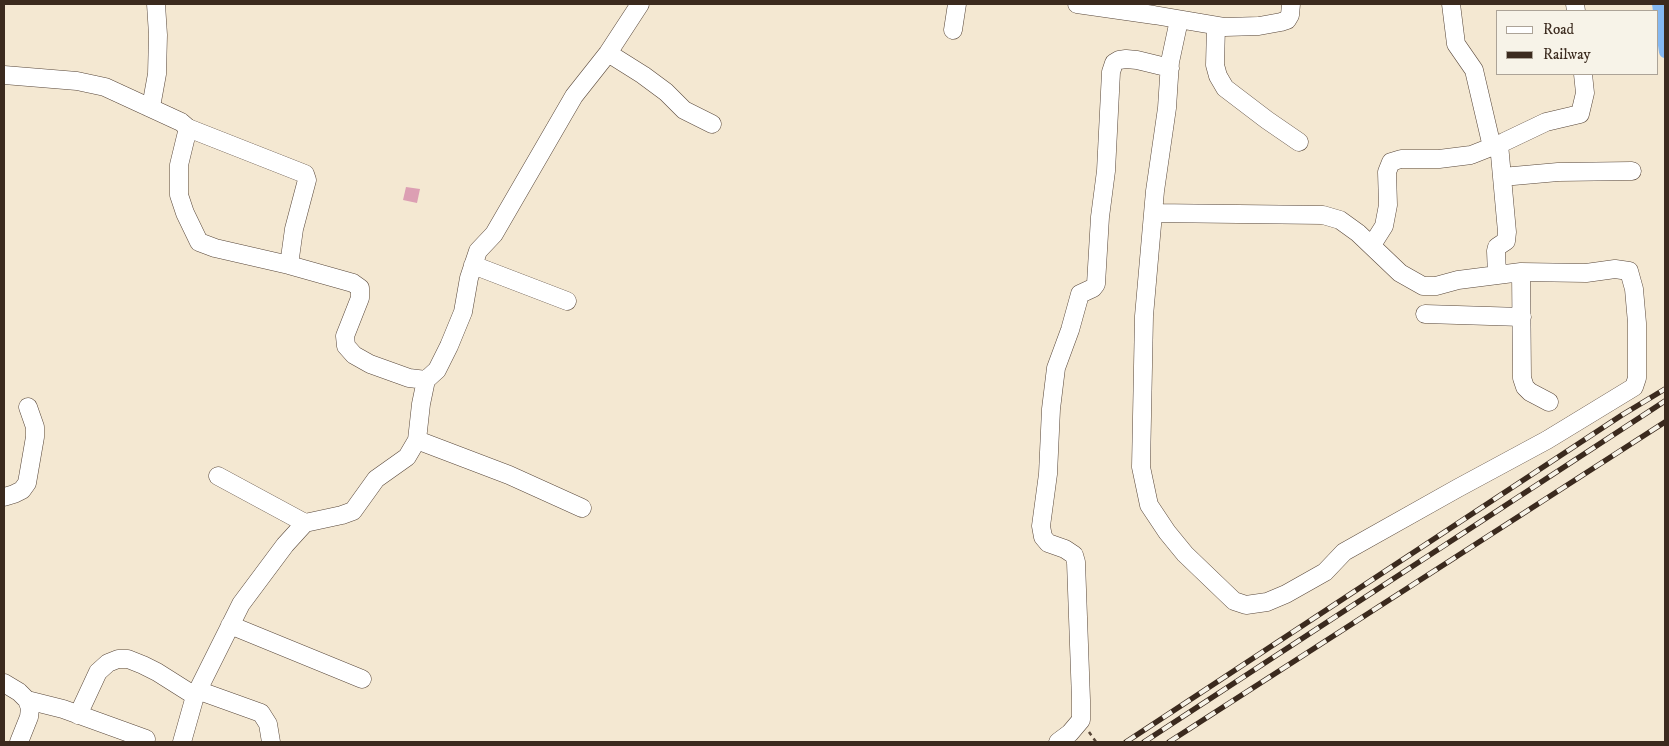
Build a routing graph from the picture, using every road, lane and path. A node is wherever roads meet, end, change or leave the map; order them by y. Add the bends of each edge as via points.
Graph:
1 (156, 4) edge
2 (640, 4) edge
3 (958, 4) edge
4 (1076, 4) edge
5 (1291, 4) edge
6 (1451, 4) edge
7 (1179, 20) junction
8 (1216, 26) junction
9 (953, 30) dead end
10 (608, 53) junction
11 (1170, 68) junction
12 (4, 75) edge
13 (1584, 75) edge
14 (151, 108) junction
15 (712, 124) dead end
16 (188, 128) junction
17 (1299, 142) dead end
18 (1496, 145) junction
19 (1632, 171) dead end
20 (1502, 177) junction
21 (1153, 213) junction
22 (1372, 245) junction
23 (289, 265) junction
24 (473, 265) junction
25 (1521, 272) junction
26 (1497, 275) junction
27 (568, 302) dead end
28 (1425, 314) dead end
29 (1522, 317) junction
30 (426, 380) junction
31 (1549, 402) dead end
32 (28, 407) dead end
33 (417, 440) junction
34 (218, 476) dead end
35 (4, 497) edge
36 (582, 508) dead end
37 (305, 523) junction
38 (230, 624) junction
39 (362, 679) dead end
40 (4, 683) edge
41 (196, 693) junction
42 (27, 700) junction
43 (78, 714) junction
44 (146, 739) dead end
45 (19, 742) edge
46 (182, 742) edge
47 (271, 742) edge
48 (1058, 742) edge

1 - 14 street via 157,74
2 - 10 street
3 - 9 street
4 - 7 street
5 - 8 street via 1290,15 1281,22 1259,26
6 - 18 street via 1456,44 1474,70
7 - 8 street
7 - 11 street
8 - 17 street via 1215,65 1225,88
10 - 15 street via 643,74 684,110
10 - 24 street via 574,96 494,234 478,251
11 - 21 street
11 - 48 street via 1126,59 1114,63 1096,284 1080,294 1056,368 1041,526 1048,543 1074,555 1076,562 1081,700 1081,720
12 - 14 street via 106,87
13 - 18 street via 1585,93 1580,114 1546,122
14 - 16 street
16 - 23 street via 179,164 179,195 198,242
16 - 23 street via 305,174 307,180 294,229
18 - 20 street
18 - 22 street via 1471,155 1391,162 1387,172 1388,205 1384,226
19 - 20 street
20 - 26 street via 1507,237 1506,242 1497,247
21 - 22 street via 1323,215 1340,220
21 - 25 street via 1144,316 1141,467 1149,505 1185,554 1234,601 1246,605 1267,602 1286,594 1325,572 1344,552 1547,440 1634,387 1637,378 1637,323 1629,272 1615,269 1586,273
22 - 26 street via 1385,261 1423,286
23 - 30 street via 353,283 360,288 346,346 370,364 409,378
24 - 27 street
24 - 30 street via 463,312 437,370
25 - 26 street
25 - 29 street
28 - 29 street
29 - 31 street via 1522,378 1530,392
30 - 33 street
32 - 35 street via 36,427 27,484 22,490
33 - 36 street via 509,475
33 - 37 street via 407,457 376,480 353,511
34 - 37 street
37 - 38 street via 241,604
38 - 39 street
38 - 41 street
40 - 42 street
41 - 43 street via 143,665 118,659 98,672
41 - 46 street
41 - 47 street via 261,713 268,724
42 - 43 street
42 - 45 street via 29,718
43 - 44 street

